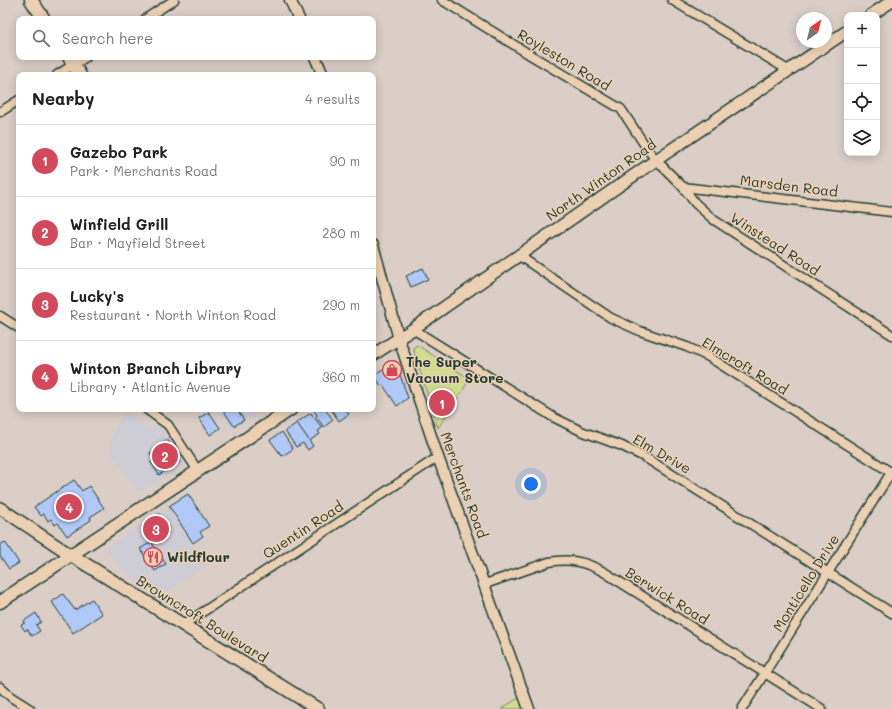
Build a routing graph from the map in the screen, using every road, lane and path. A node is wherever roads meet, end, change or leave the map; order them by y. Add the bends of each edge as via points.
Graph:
1 (31, 0) edge
2 (174, 0) edge
3 (290, 0) edge
4 (442, 0) edge
5 (672, 0) edge
6 (892, 1) edge
7 (876, 12) edge
8 (42, 16) edge
9 (150, 16) edge
10 (298, 16) edge
11 (844, 33) edge
12 (316, 60) edge
13 (71, 61) edge
14 (788, 70) junction
15 (61, 72) edge
16 (78, 72) edge
17 (322, 72) edge
18 (16, 102) edge
19 (0, 112) edge
20 (656, 160) junction
21 (683, 187) junction
22 (892, 212) edge
23 (518, 255) junction
24 (376, 256) edge
25 (0, 316) edge
26 (16, 326) edge
27 (413, 329) junction
28 (892, 335) edge
29 (399, 339) junction
30 (376, 353) edge
31 (150, 412) edge
32 (286, 412) edge
33 (438, 457) junction
34 (198, 471) junction
35 (892, 472) edge
36 (0, 508) edge
37 (71, 555) junction
38 (828, 573) junction
39 (485, 584) junction
40 (0, 602) edge
41 (892, 613) edge
42 (183, 626) junction
43 (765, 674) junction
44 (0, 687) edge
45 (30, 709) edge
46 (318, 709) edge
47 (529, 709) edge
48 (742, 709) edge
49 (822, 709) edge

1 - 8 main road
2 - 9 street
3 - 10 street
4 - 20 street, Royleston Road via 620,109
5 - 14 street
6 - 7 main road
11 - 14 main road, North Winton Road
12 - 17 street
13 - 15 street
13 - 16 main road
14 - 20 main road, North Winton Road
18 - 19 street
20 - 21 street, Winstead Road
20 - 23 main road, North Winton Road
21 - 22 street, Marsden Road
21 - 28 street, Winstead Road via 695,203 714,220
23 - 27 main road, North Winton Road
23 - 35 street, Elmcroft Road via 611,318 709,357
24 - 29 street, Merchants Road
25 - 26 street
27 - 29 main road, North Winton Road
27 - 38 street, Elm Drive via 553,417 646,458
29 - 30 main road, North Winton Road
29 - 33 street, Merchants Road
31 - 34 street via 168,425
32 - 34 main road
33 - 39 street, Merchants Road
33 - 42 street, Quentin Road
34 - 37 main road
35 - 38 street, Monticello Drive
36 - 37 main road
37 - 40 main road
37 - 42 main road, Browncroft Boulevard
38 - 41 street, Elm Drive
38 - 43 street, Monticello Drive
39 - 43 street, Berwick Road via 554,561 586,563
39 - 47 street, Merchants Road
42 - 46 main road, Browncroft Boulevard
43 - 48 street, Monticello Drive
43 - 49 street, Berwick Road
44 - 45 street

